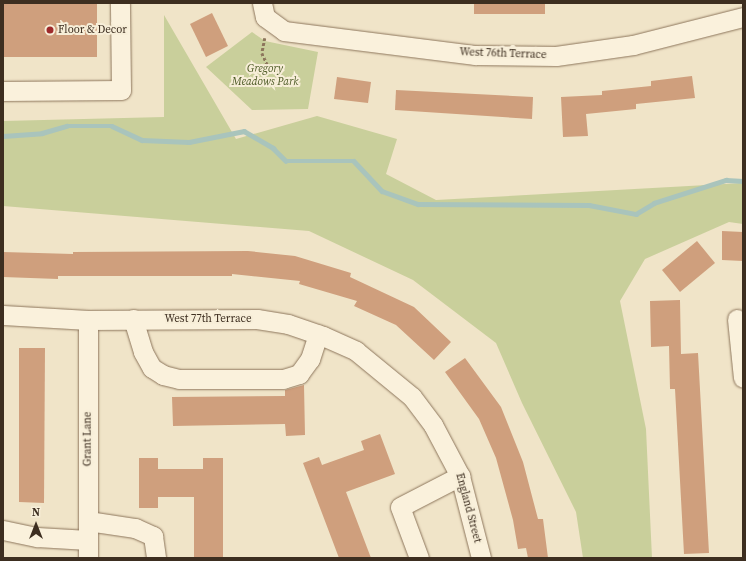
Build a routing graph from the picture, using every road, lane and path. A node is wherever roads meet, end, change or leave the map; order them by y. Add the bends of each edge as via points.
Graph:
1 (120, 3) edge
2 (263, 10) edge
3 (740, 12) edge
4 (265, 38) dead end
5 (270, 70) dead end
6 (3, 91) edge
7 (3, 315) edge
8 (133, 319) junction
9 (736, 319) dead end
10 (88, 320) junction
11 (318, 334) junction
12 (743, 378) edge
13 (396, 382) joint
14 (460, 476) junction
15 (88, 521) junction
16 (3, 530) edge
17 (88, 549) edge
18 (156, 558) edge
19 (418, 558) edge
20 (481, 558) edge

1 - 6 street via 121,90
2 - 3 street, West 76th Terrace via 284,31 312,36 475,55 548,56 633,45
4 - 5 path via 262,53
7 - 10 street, West 77th Terrace
8 - 10 street, West 77th Terrace
8 - 11 street, West 77th Terrace via 257,319
8 - 11 street via 143,352 152,368 163,375 178,379 283,379 299,374 310,359
9 - 12 street
10 - 15 street, Grant Lane
11 - 13 street, West 77th Terrace via 356,351
13 - 14 street, England Street via 412,397 433,425
14 - 19 street via 400,507
14 - 20 street, England Street
15 - 17 street, Grant Lane
15 - 18 street via 135,528 154,536
16 - 17 street

